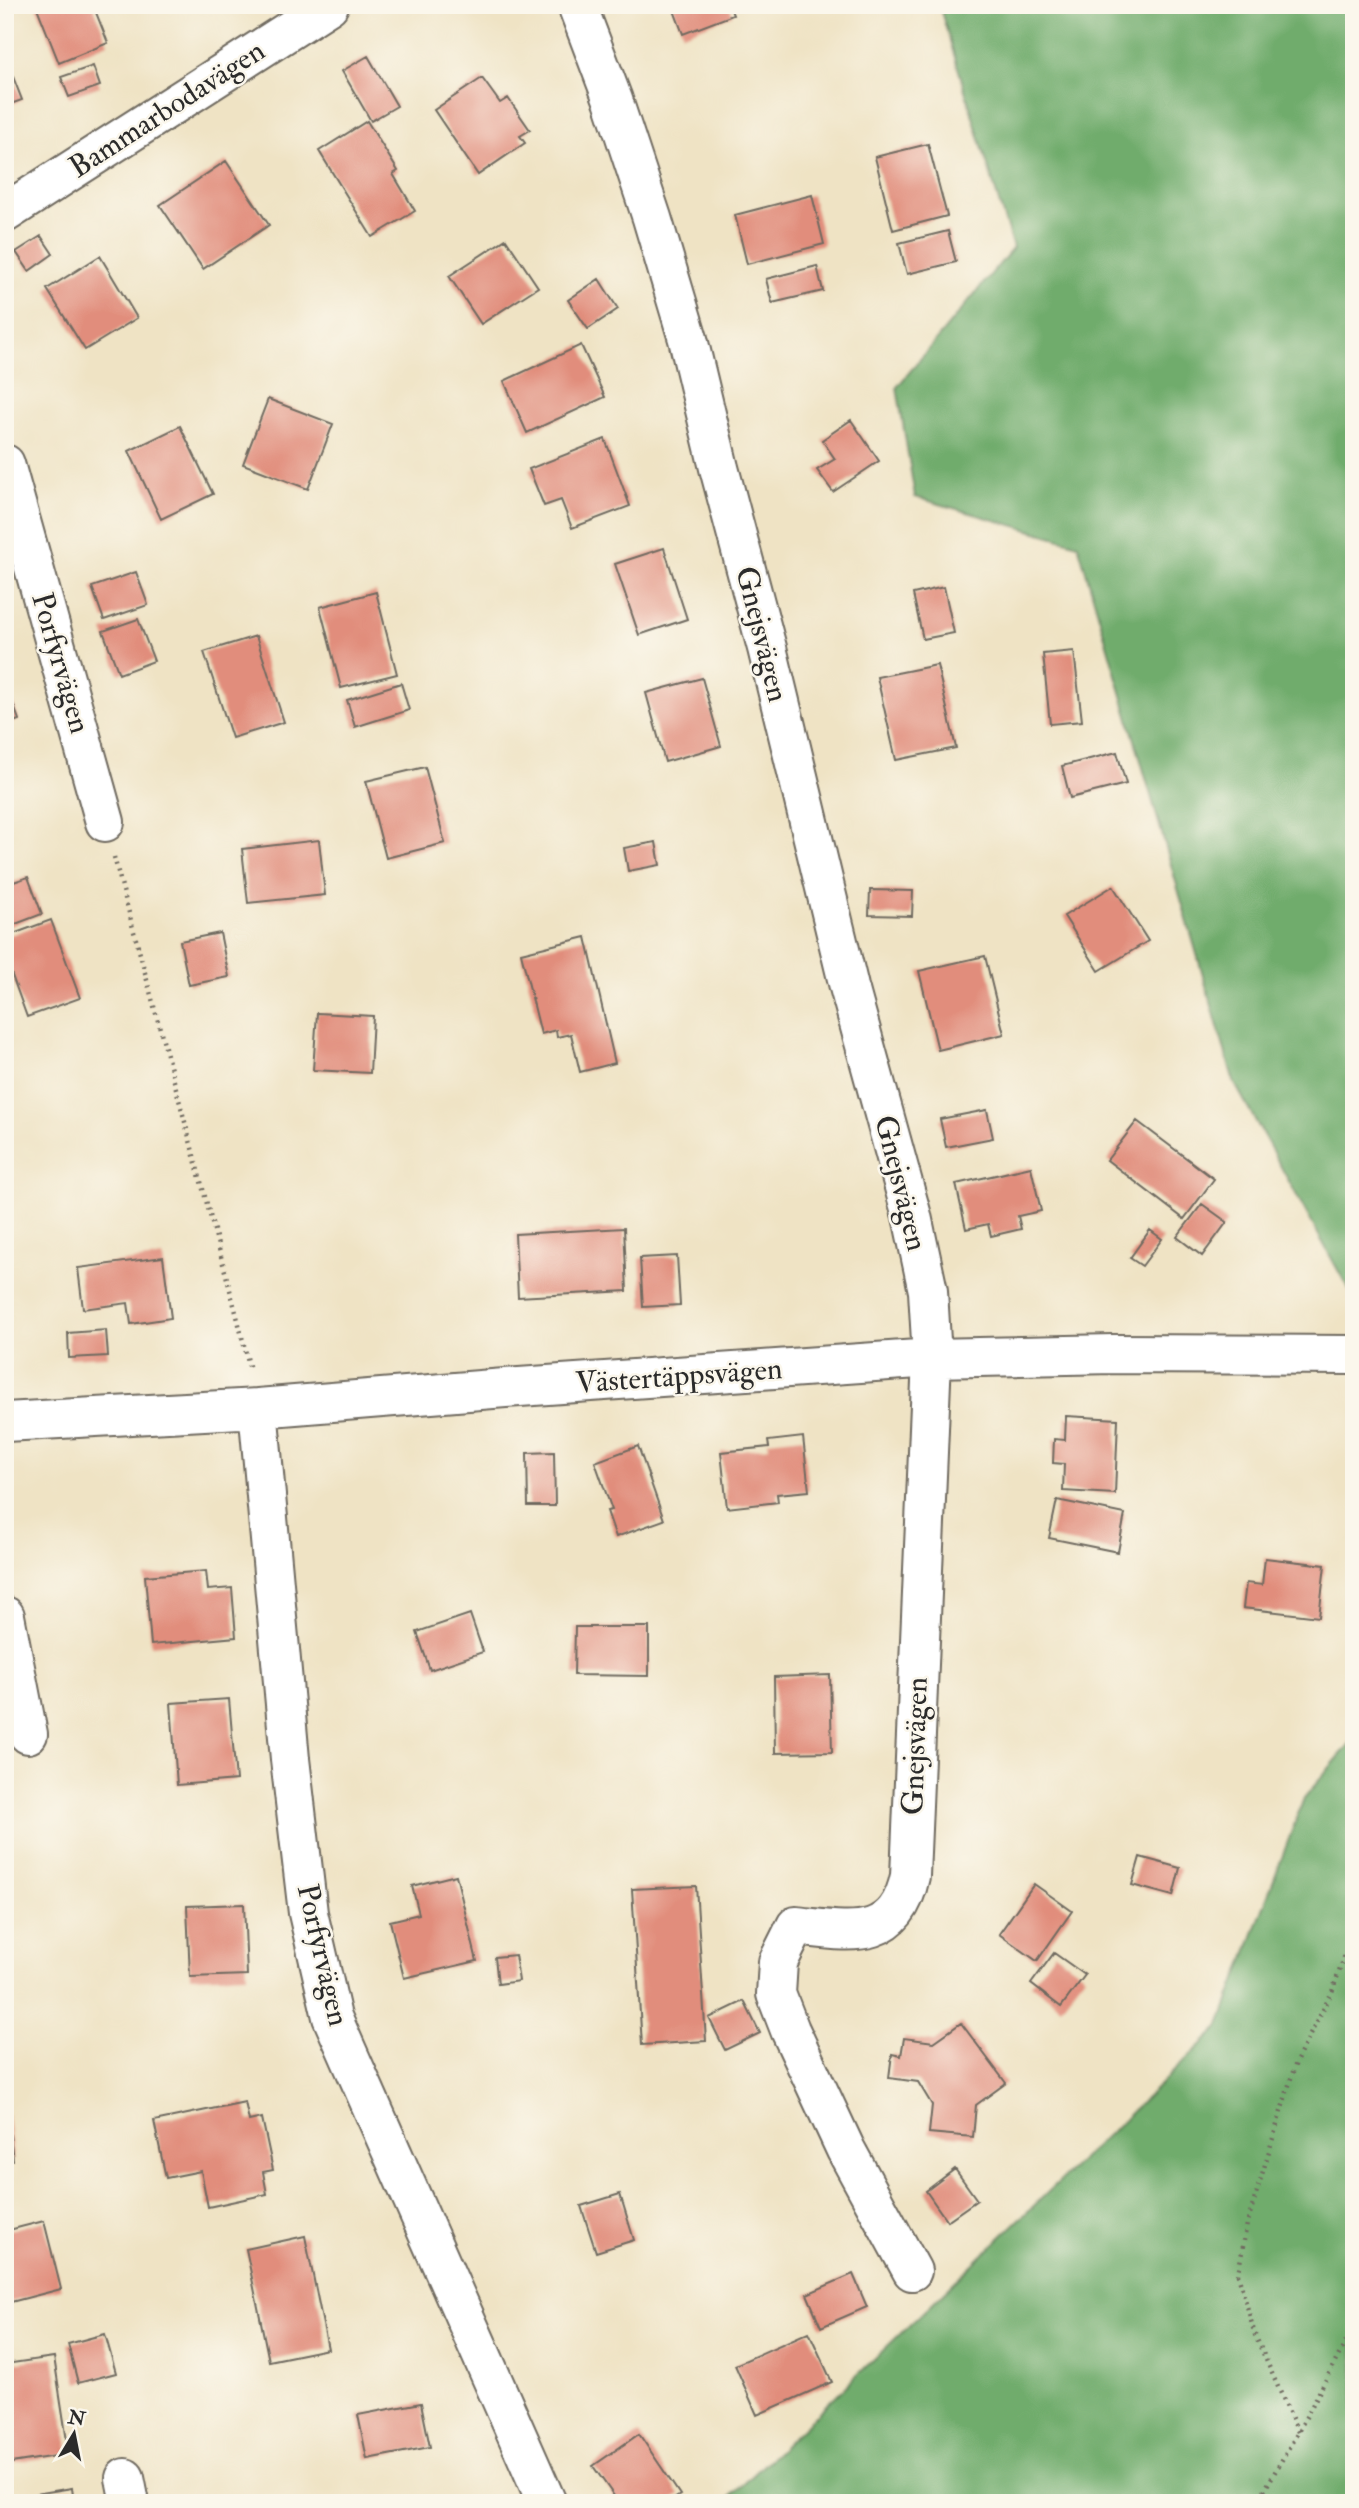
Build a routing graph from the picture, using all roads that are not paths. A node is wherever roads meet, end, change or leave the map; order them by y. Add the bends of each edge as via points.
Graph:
1 (329, 5) edge
2 (577, 5) edge
3 (5, 213) edge
4 (5, 464) edge
5 (105, 822) road end
6 (1354, 1355) edge
7 (932, 1358) junction
8 (258, 1408) junction
9 (5, 1422) edge
10 (5, 1616) edge
11 (29, 1734) dead end
12 (912, 2271) dead end
13 (547, 2503) edge

1 - 3 street, Bammarbodavägen
2 - 7 street, Gnejsvägen via 613,100 688,339 849,987 912,1216 928,1291
4 - 5 street, Porfyrvägen
6 - 7 street, Västertäppsvägen
7 - 8 street, Västertäppsvägen
7 - 12 street, Gnejsvägen via 906,1893 900,1908 878,1925 849,1932 796,1926 778,1962 776,1994 846,2150
8 - 9 street, Västertäppsvägen
8 - 13 street, Porfyrvägen via 308,1913 332,2017
10 - 11 street

